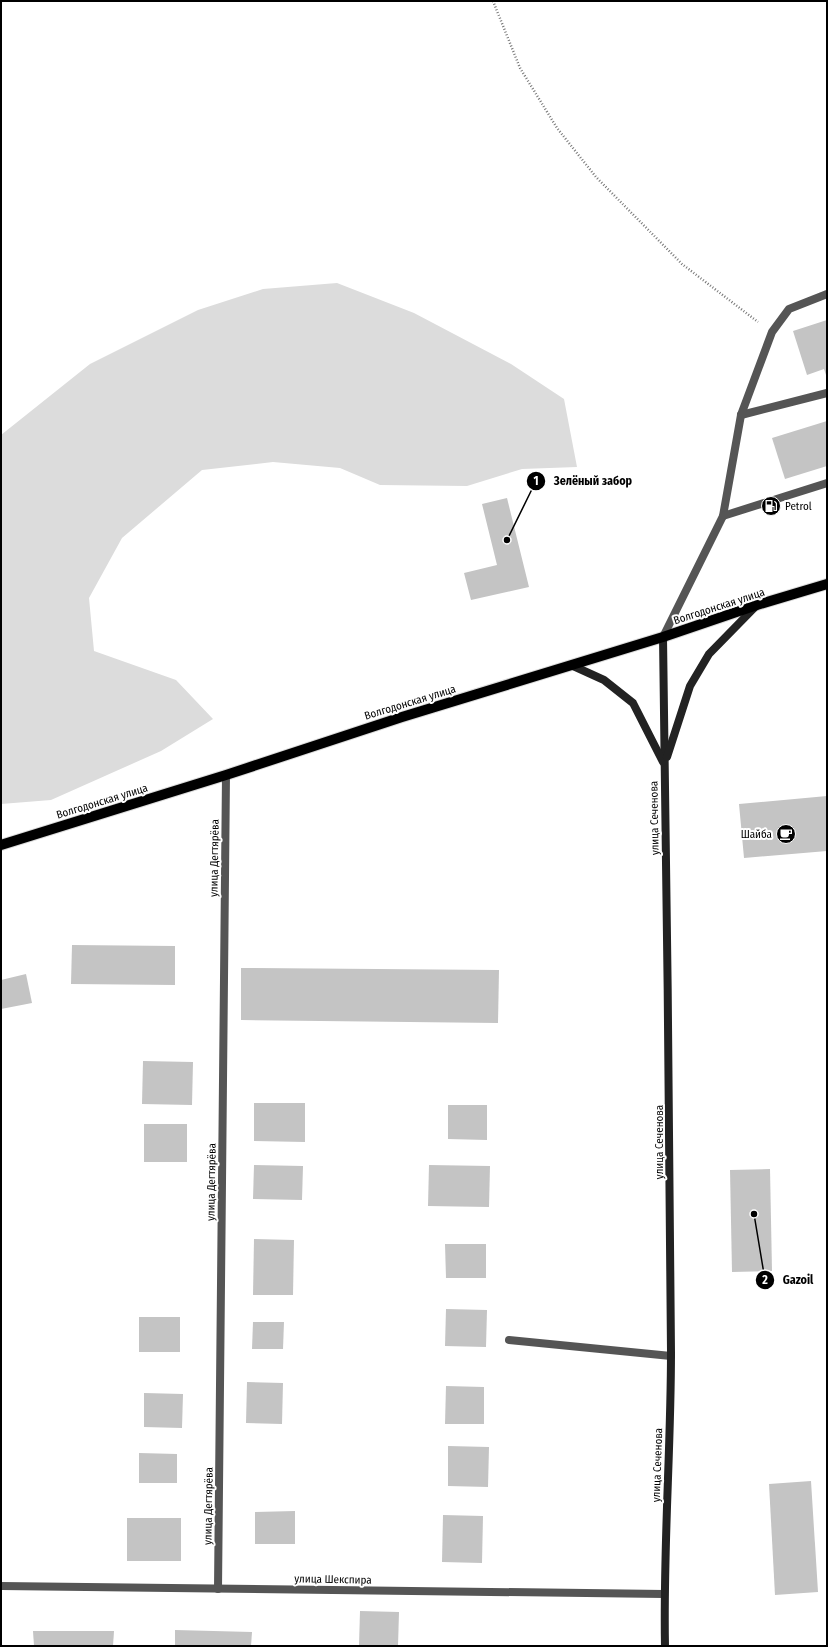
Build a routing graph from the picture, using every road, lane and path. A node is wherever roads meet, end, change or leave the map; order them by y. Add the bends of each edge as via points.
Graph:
1 (493, 1) edge
2 (827, 294) edge
3 (772, 332) junction
4 (827, 393) edge
5 (741, 415) junction
6 (827, 483) edge
7 (723, 516) junction
8 (827, 584) edge
9 (757, 605) junction
10 (663, 637) junction
11 (571, 665) junction
12 (664, 764) junction
13 (226, 775) junction
14 (1, 845) edge
15 (510, 1340) dead end
16 (671, 1356) junction
17 (1, 1586) edge
18 (218, 1589) junction
19 (664, 1594) junction
20 (665, 1646) edge

1 - 3 path via 520,68 557,128 596,177 682,264
2 - 3 street via 789,309
3 - 5 street
4 - 5 street
5 - 7 street
6 - 7 street
7 - 10 street
8 - 9 main road, Волгодонская улица
9 - 10 main road, Волгодонская улица
9 - 12 street via 709,654 690,686
10 - 11 main road, Волгодонская улица
10 - 12 street, улица Сеченова
11 - 12 street via 604,680 633,703
11 - 13 main road, Волгодонская улица
12 - 16 street, улица Сеченова
13 - 14 main road, Волгодонская улица
13 - 18 street, улица Дегтярёва
15 - 16 street
16 - 19 street, улица Сеченова
17 - 18 street, улица Шекспира
18 - 19 street, улица Шекспира
19 - 20 street, улица Сеченова

